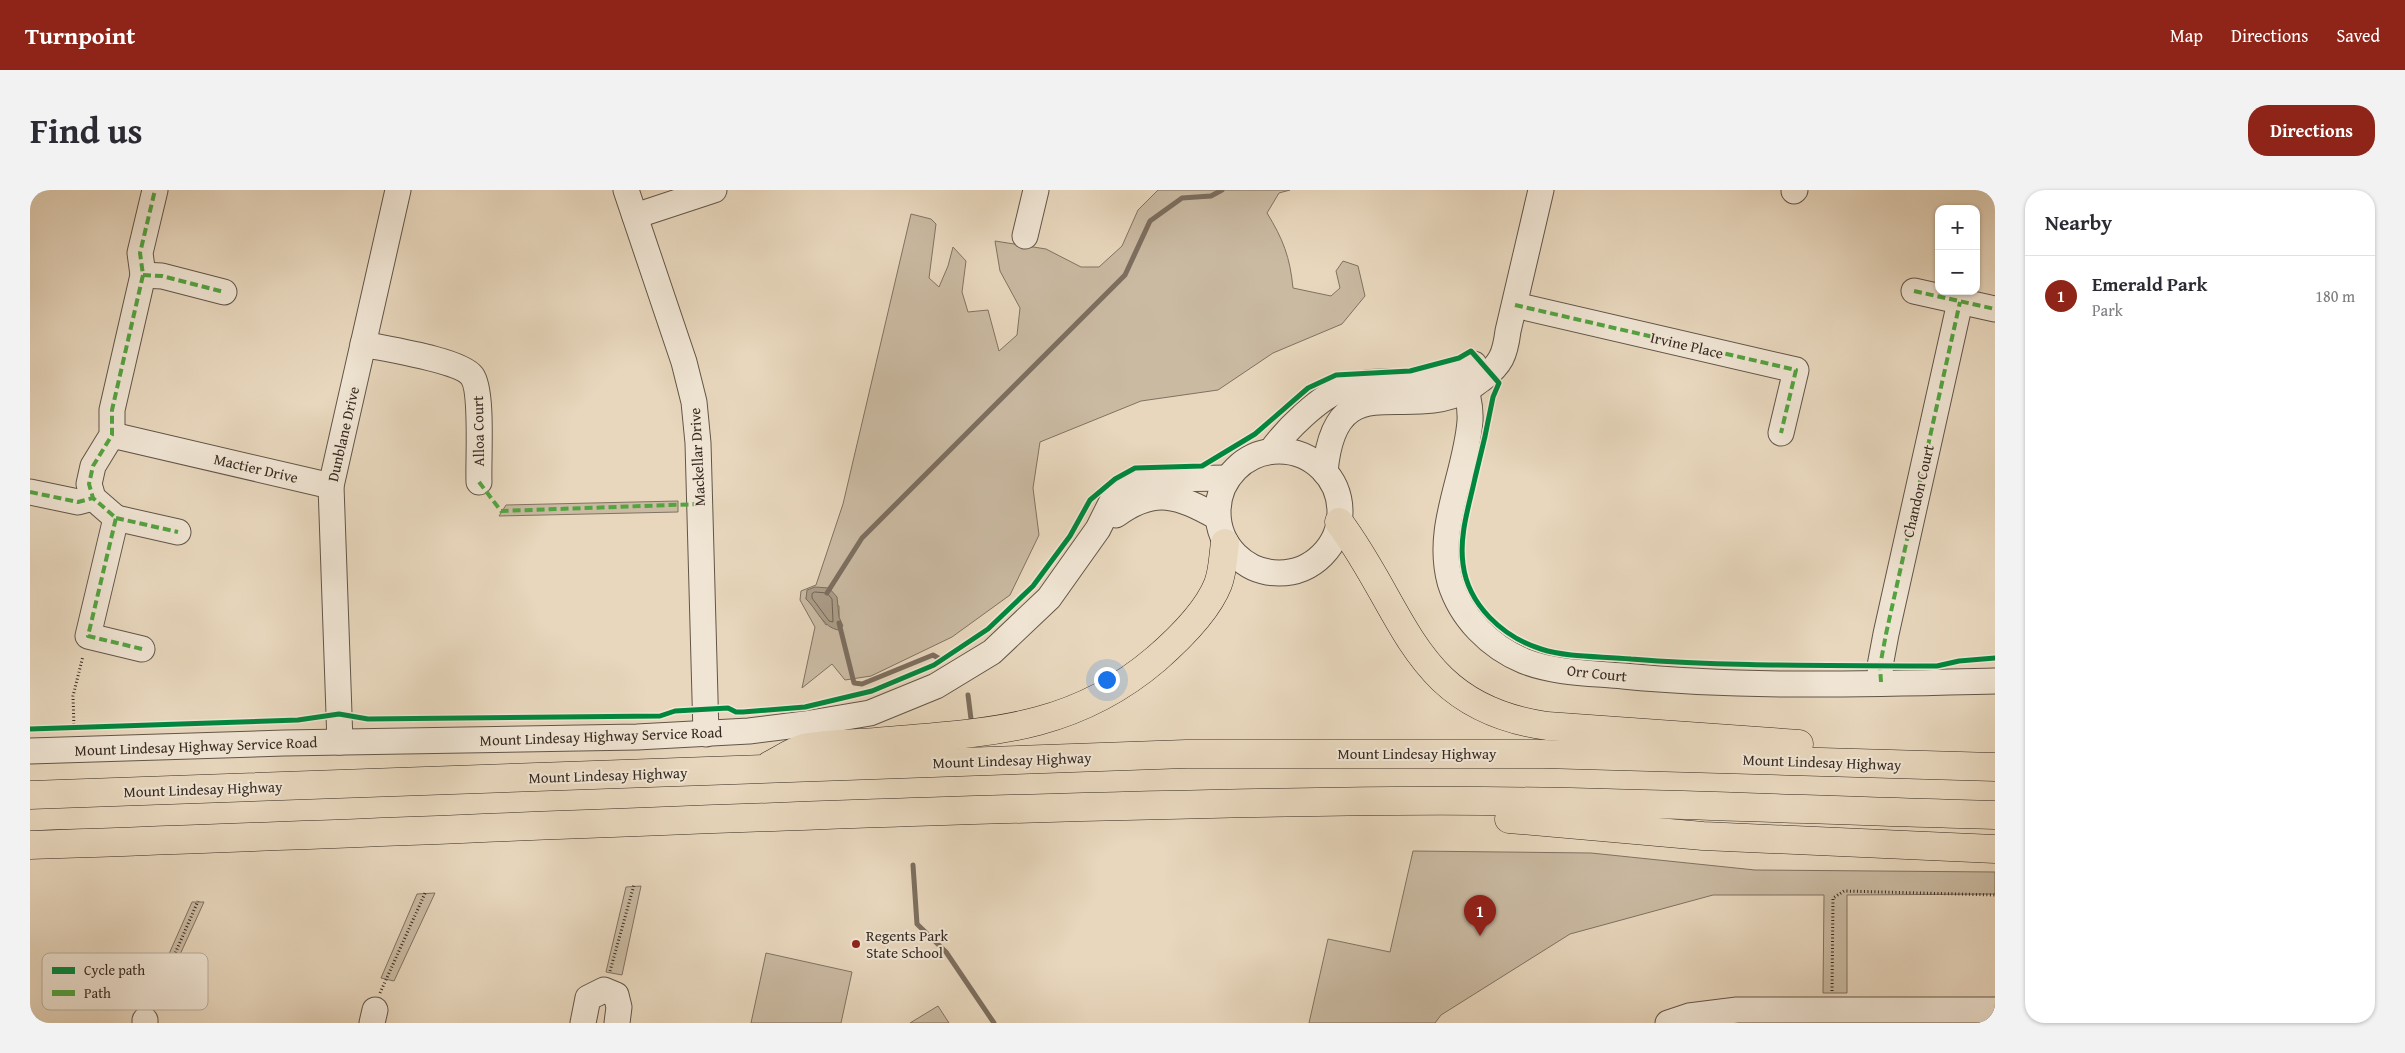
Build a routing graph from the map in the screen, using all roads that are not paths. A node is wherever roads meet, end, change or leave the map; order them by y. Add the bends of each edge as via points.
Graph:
1 (156, 190) edge
2 (398, 190) edge
3 (626, 190) edge
4 (714, 190) edge
5 (1036, 190) edge
6 (1541, 190) edge
7 (635, 216) junction
8 (1025, 236) dead end
9 (143, 275) junction
10 (1914, 291) dead end
11 (224, 292) dead end
12 (1960, 302) junction
13 (1515, 305) junction
14 (1995, 309) edge
15 (363, 344) junction
16 (1464, 382) junction
17 (1781, 433) dead end
18 (112, 435) junction
19 (1272, 451) junction
20 (1325, 472) junction
21 (1228, 478) junction
22 (479, 482) dead end
23 (331, 486) junction
24 (30, 492) edge
25 (93, 498) junction
26 (1218, 517) junction
27 (116, 518) junction
28 (1339, 522) junction
29 (1098, 529) junction
30 (178, 532) dead end
31 (1225, 543) junction
32 (142, 649) dead end
33 (1995, 681) edge
34 (1881, 682) junction
35 (706, 734) junction
36 (340, 742) junction
37 (30, 751) edge
38 (1892, 764) junction
39 (1995, 767) edge
40 (762, 769) junction
41 (30, 795) edge
42 (1400, 801) junction
43 (1995, 815) edge
44 (30, 845) edge
45 (1995, 849) edge
46 (1995, 1010) edge
47 (583, 1023) edge
48 (617, 1023) edge
49 (1668, 1023) edge

1 - 9 street via 140,253
2 - 15 street, Dunblane Drive
3 - 7 street, Mackellar Drive
4 - 7 street
5 - 8 street
6 - 13 street
7 - 35 street, Mackellar Drive via 684,362 694,402 698,442
9 - 11 street via 162,276
9 - 18 street via 112,410
10 - 12 street
12 - 14 street
12 - 34 street, Chandon Court via 1886,634 1880,666
13 - 16 street via 1508,331 1479,360
13 - 17 street, Irvine Place via 1796,370
15 - 22 street, Alloa Court via 457,365 472,376 477,391
15 - 23 street, Dunblane Drive
16 - 19 street via 1368,384 1344,388 1331,394 1283,434
16 - 20 street via 1445,397 1358,406 1337,424 1330,438
16 - 34 street, Orr Court via 1470,419 1445,542 1446,562 1460,604 1490,642 1526,662 1575,671 1681,682
18 - 23 street, Mactier Drive
18 - 25 street via 93,466 89,484
19 - 20 street via 1301,455
19 - 21 street via 1239,465
20 - 28 street via 1335,487 1340,504
21 - 26 street via 1219,497
21 - 29 street, Mount Lindesay Highway Service Road via 1159,479 1141,483 1112,501
23 - 36 street, Dunblane Drive
24 - 25 street via 78,502
25 - 27 street
26 - 29 street, Mount Lindesay Highway Service Road via 1184,499 1167,497 1132,504
26 - 31 street
27 - 30 street
27 - 32 street via 88,636
28 - 31 street via 1325,553 1298,571 1281,574 1249,566
28 - 38 highway via 1360,550 1423,659 1450,686 1495,713 1547,726 1836,746
29 - 35 street, Mount Lindesay Highway Service Road via 1049,598 1019,628 992,652 936,686 870,712 843,718
31 - 40 highway via 1219,581 1213,595 1181,636 1144,668 1100,698 1047,720 1016,727 802,748
33 - 34 street, Orr Court
35 - 36 street, Mount Lindesay Highway Service Road
36 - 37 street, Mount Lindesay Highway Service Road
38 - 39 highway, Mount Lindesay Highway
38 - 40 highway, Mount Lindesay Highway via 1544,754 1333,753 1176,754
40 - 41 highway, Mount Lindesay Highway
42 - 43 highway
42 - 44 highway via 1091,807
42 - 45 highway via 1447,815 1703,836
46 - 49 street via 1737,1010 1689,1016
47 - 48 street via 588,998 604,990 616,995 619,1007

